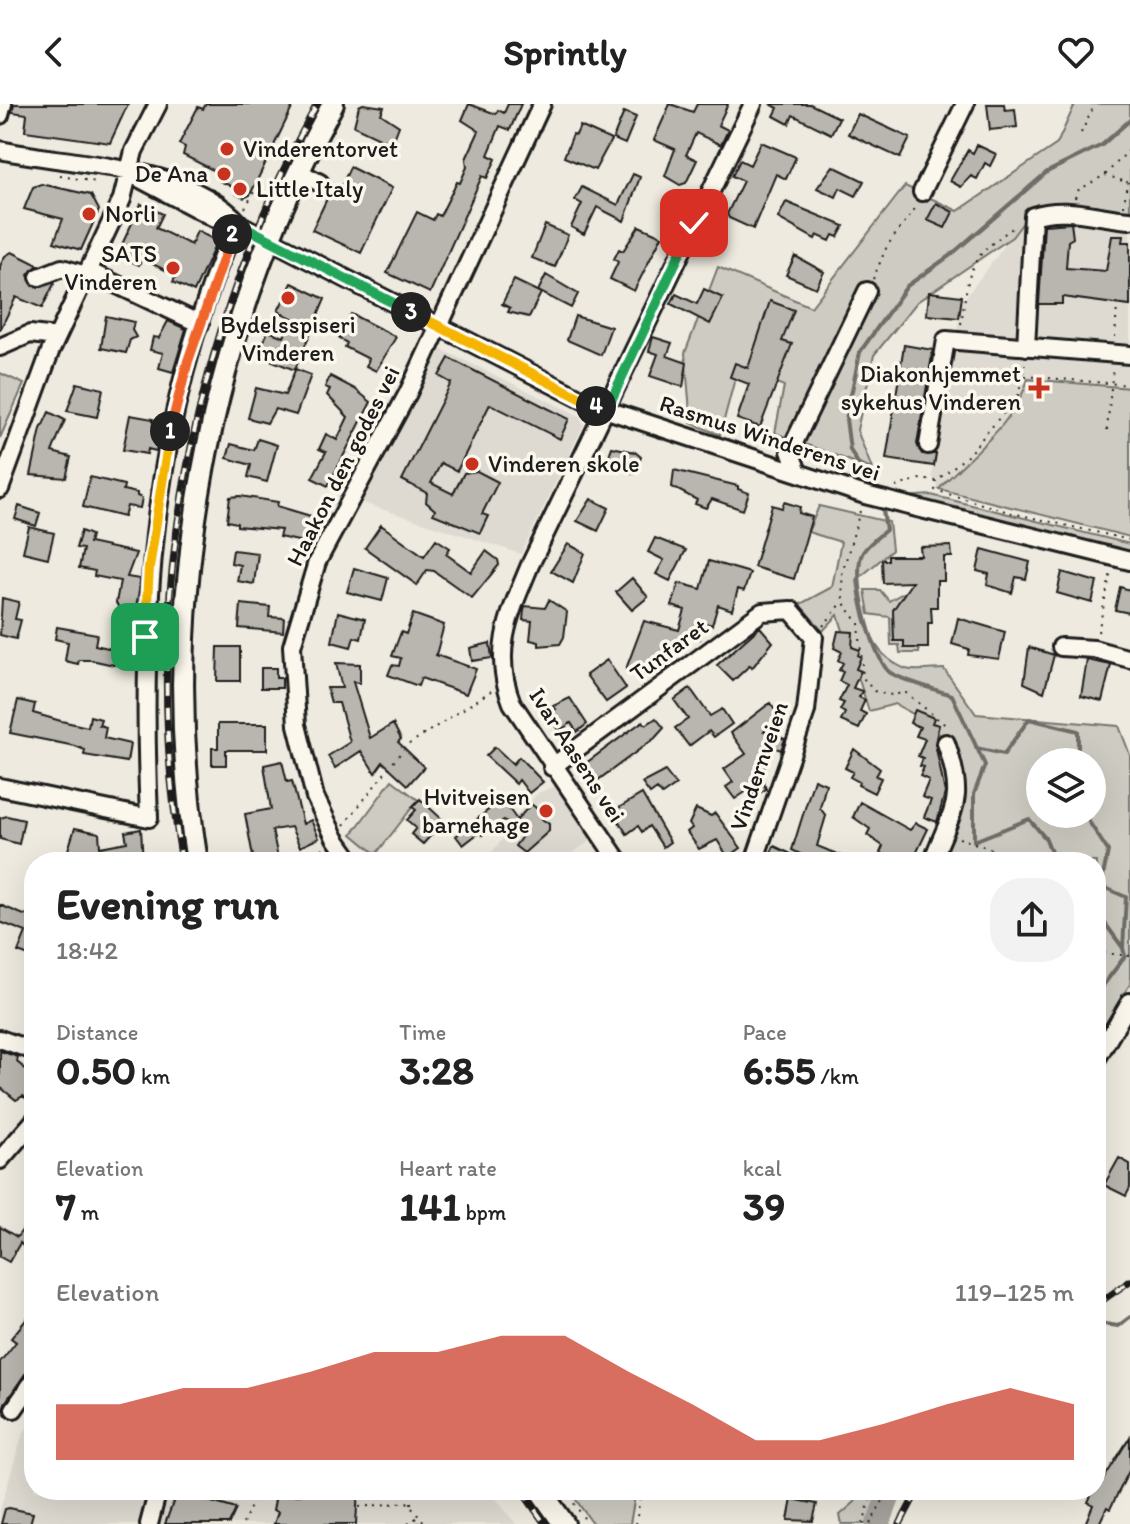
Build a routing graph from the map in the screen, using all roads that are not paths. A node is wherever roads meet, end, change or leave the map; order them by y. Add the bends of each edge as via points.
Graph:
1 (3, 104) edge
2 (158, 104) edge
3 (333, 104) edge
4 (542, 104) edge
5 (753, 104) edge
6 (965, 104) edge
7 (0, 115) edge
8 (0, 150) edge
9 (299, 172) junction
10 (129, 173) junction
11 (320, 183) dead end
12 (922, 192) road end
13 (1126, 219) edge
14 (239, 221) junction
15 (272, 241) junction
16 (87, 273) junction
17 (39, 277) dead end
18 (867, 291) road end
19 (200, 324) junction
20 (440, 326) junction
21 (57, 337) junction
22 (0, 347) edge
23 (1026, 347) junction
24 (1130, 355) edge
25 (607, 409) junction
26 (928, 445) dead end
27 (798, 472) junction
28 (0, 489) edge
29 (1122, 560) edge
30 (814, 637) joint
31 (1061, 647) dead end
32 (1130, 659) edge
33 (948, 736) road end
34 (552, 767) junction
35 (0, 787) edge
36 (196, 852) edge
37 (345, 852) edge
38 (612, 852) edge
39 (757, 852) edge
40 (937, 852) edge
41 (1130, 1002) edge
42 (0, 1039) edge
43 (1106, 1043) edge
44 (24, 1047) edge
45 (24, 1132) edge
46 (0, 1160) edge
47 (24, 1394) edge
48 (14, 1409) dead end
49 (155, 1500) edge
50 (547, 1500) edge
51 (149, 1524) edge
52 (564, 1524) edge

1 - 7 street
2 - 10 street
3 - 9 main road
4 - 20 street, Haakon den godes vei
5 - 25 street, Ivar Aasens vei
6 - 12 street
8 - 10 street, Rasmus Winderens vei
9 - 11 street
9 - 15 main road
10 - 14 street, Rasmus Winderens vei via 158,175 212,200
10 - 16 street
13 - 23 street via 1070,210 1033,216
14 - 15 street, Rasmus Winderens vei
14 - 19 street
15 - 20 street, Rasmus Winderens vei
15 - 36 main road via 222,383 192,540 183,684
16 - 17 street via 62,268
16 - 19 street
16 - 21 street
18 - 27 street via 790,451
19 - 35 street via 177,399 149,568 144,688 149,818
20 - 25 street, Rasmus Winderens vei
20 - 37 street, Haakon den godes vei via 317,562 292,646 297,725 315,797
21 - 22 street via 30,334
21 - 28 street
23 - 24 street
23 - 26 street via 946,340
25 - 27 street, Rasmus Winderens vei
25 - 34 street, Ivar Aasens vei via 503,630 504,682
27 - 29 street, Rasmus Winderens vei via 859,497 885,496
30 - 34 street, Tunfaret via 791,610 762,612
30 - 39 street, Vindernveien via 806,711
31 - 32 street
33 - 40 street via 958,789 956,809
34 - 38 street, Ivar Aasens vei
41 - 43 street
42 - 44 street
45 - 46 street
47 - 48 street
49 - 51 street
50 - 52 main road

